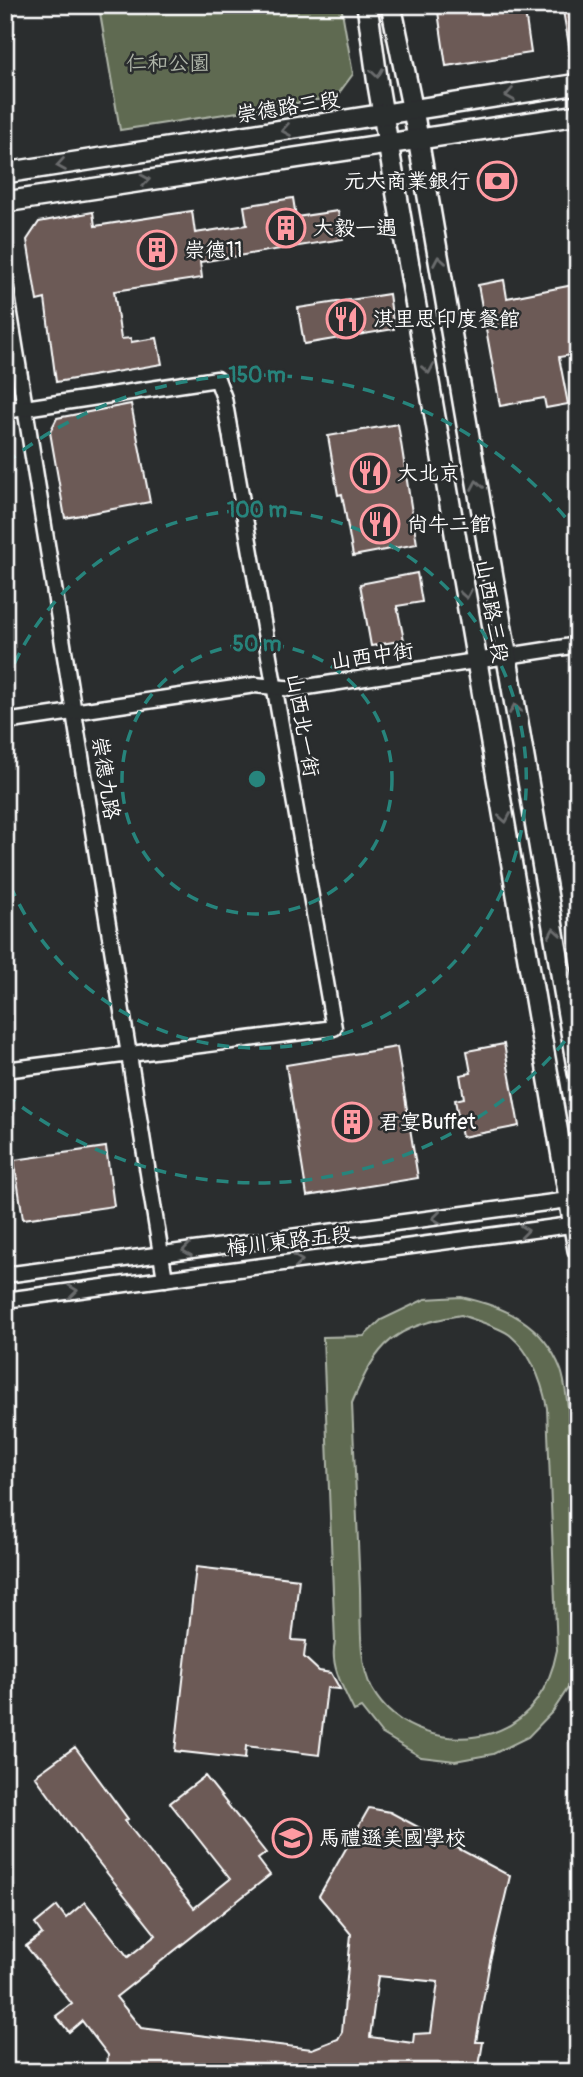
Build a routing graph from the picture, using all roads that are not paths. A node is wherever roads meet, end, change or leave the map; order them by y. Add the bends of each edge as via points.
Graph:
1 (367, 5) edge
2 (391, 5) edge
3 (578, 84) edge
4 (413, 109) junction
5 (384, 115) junction
6 (578, 115) edge
7 (418, 139) junction
8 (388, 143) junction
9 (5, 173) edge
10 (5, 202) edge
11 (5, 283) edge
12 (24, 409) junction
13 (5, 411) edge
14 (578, 645) edge
15 (506, 656) junction
16 (477, 660) junction
17 (275, 689) junction
18 (74, 711) junction
19 (5, 722) edge
20 (129, 1054) junction
21 (5, 1070) edge
22 (578, 1073) edge
23 (573, 1200) edge
24 (576, 1224) edge
25 (578, 1250) edge
26 (162, 1254) junction
27 (5, 1275) edge
28 (165, 1279) junction
29 (5, 1300) edge

1 -> 5 street, 山西路三段
2 - 4 street, 山西路三段
3 -> 4 street, 崇德路三段
4 - 5 street, 崇德路三段
4 - 7 street, 山西路三段
5 - 8 street, 山西路三段
5 -> 9 street, 崇德路三段
6 - 7 street
7 - 8 street
15 -> 7 street, 山西路三段
10 -> 8 street
8 -> 16 street, 山西路三段
11 - 12 street, 崇德九路
12 - 13 street
12 - 17 street, 山西北一街 via 217,379
12 - 18 street, 崇德九路
14 - 15 street, 山西中街
15 - 16 street, 山西中街
22 -> 15 street, 山西路三段
16 - 17 street, 山西中街
16 -> 23 street, 山西路三段
17 - 18 street, 山西中街 via 255,685
17 - 20 street, 山西北一街 via 334,1028
18 - 19 street, 山西中街
18 - 20 street, 崇德九路
20 - 21 street
20 - 26 street, 崇德九路
23 - 24 street, 山西路三段
23 -> 26 street, 梅川東路五段
24 - 25 street, 山西路三段
28 -> 24 street, 梅川東路五段
26 - 27 street, 梅川東路五段
26 - 28 street, 崇德九路
29 -> 28 street, 梅川東路五段

